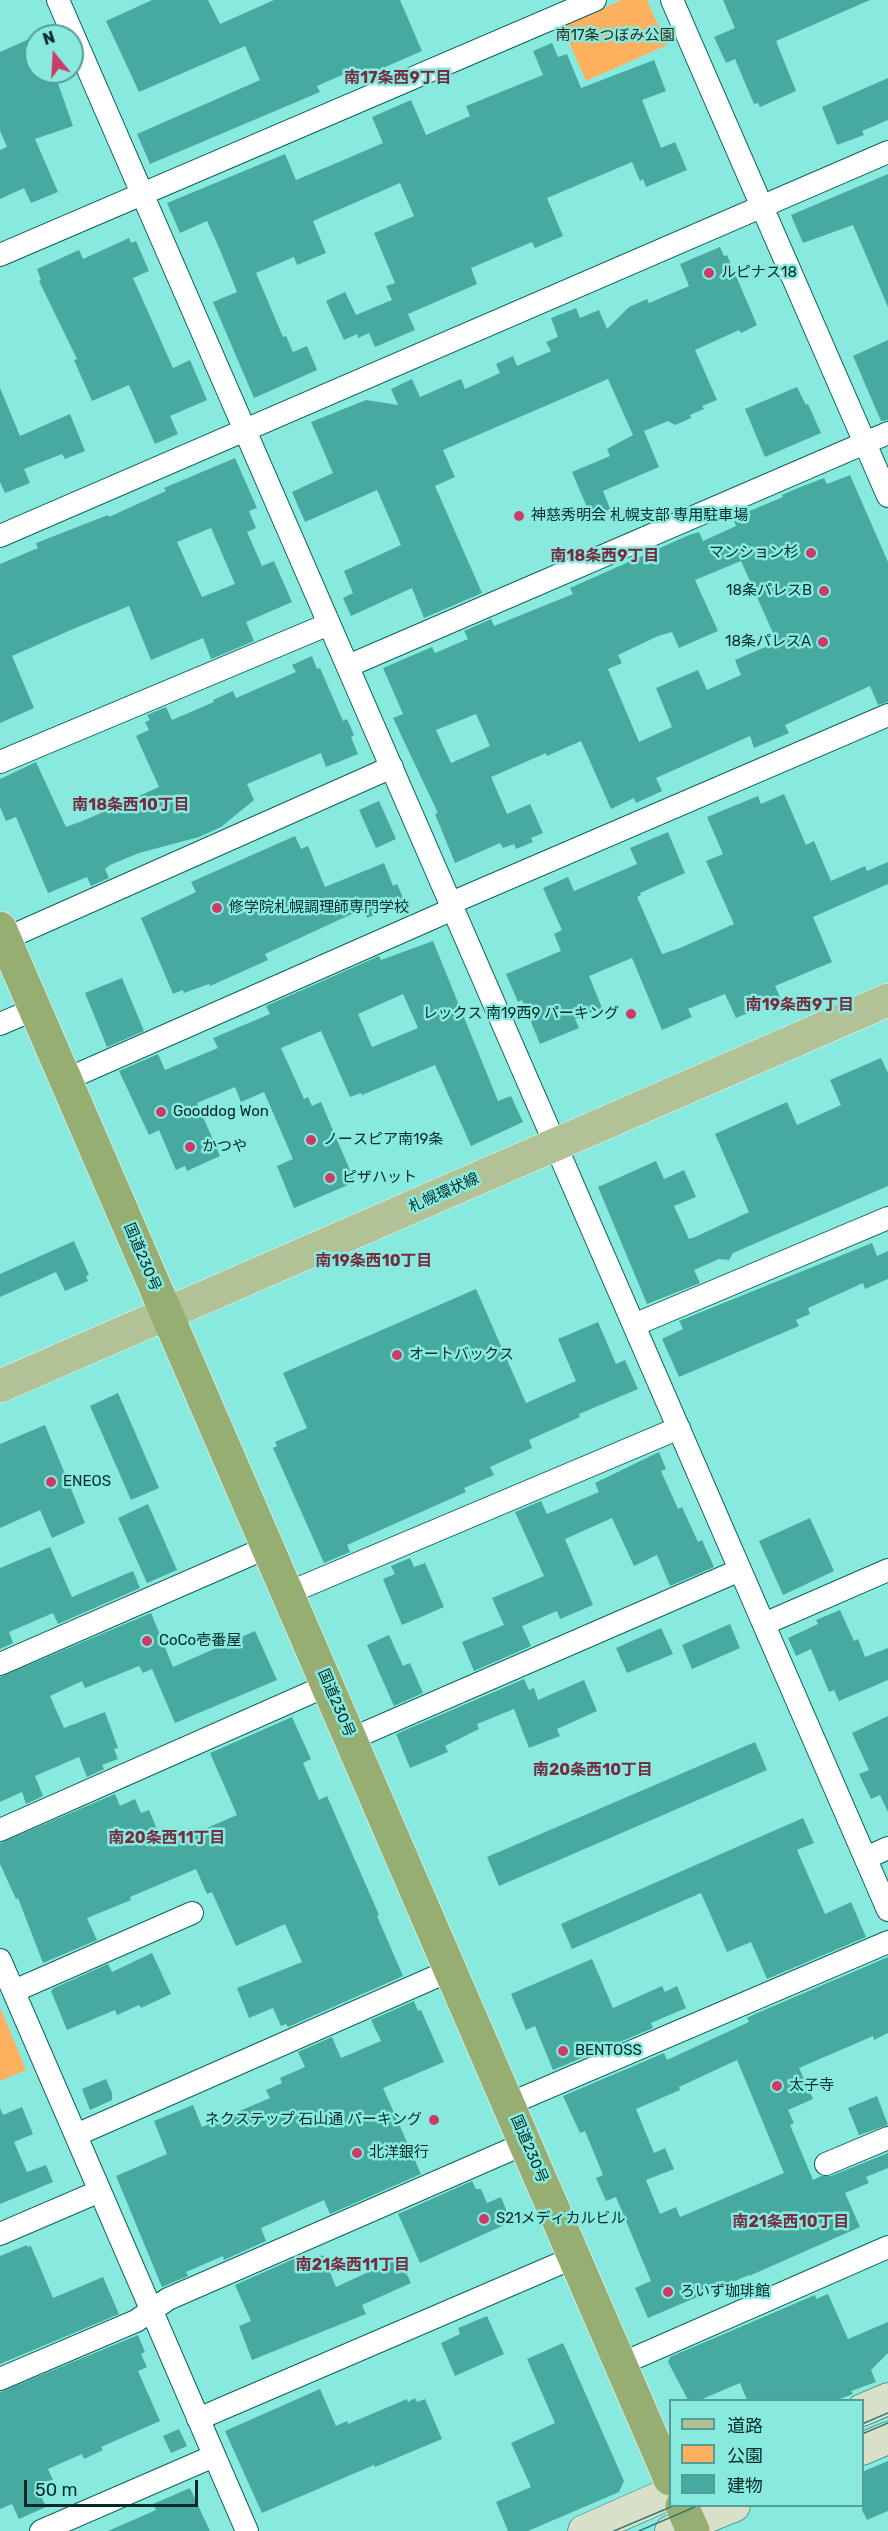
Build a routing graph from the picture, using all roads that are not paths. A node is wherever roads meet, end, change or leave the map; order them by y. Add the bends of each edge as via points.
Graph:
1 (58, 0) edge
2 (595, 0) edge
3 (672, 0) edge
4 (888, 152) edge
5 (142, 193) junction
6 (762, 206) junction
7 (0, 255) edge
8 (245, 430) junction
9 (888, 433) edge
10 (865, 443) junction
11 (888, 496) edge
12 (0, 536) edge
13 (329, 624) junction
14 (348, 666) junction
15 (888, 715) edge
16 (0, 762) edge
17 (392, 767) junction
18 (452, 906) junction
19 (2, 933) edge
20 (888, 1000) edge
21 (34, 1009) junction
22 (0, 1024) edge
23 (65, 1080) junction
24 (556, 1144) junction
25 (888, 1218) edge
26 (167, 1314) junction
27 (634, 1325) junction
28 (0, 1386) edge
29 (679, 1428) junction
30 (268, 1547) junction
31 (740, 1570) junction
32 (888, 1570) edge
33 (288, 1593) junction
34 (764, 1624) junction
35 (0, 1664) edge
36 (328, 1685) junction
37 (351, 1739) junction
38 (0, 1830) edge
39 (888, 1848) edge
40 (866, 1858) junction
41 (888, 1910) edge
42 (192, 1913) dead end
43 (888, 1942) edge
44 (0, 1960) edge
45 (451, 1970) junction
46 (14, 1991) junction
47 (509, 2104) junction
48 (76, 2135) junction
49 (888, 2138) edge
50 (526, 2143) junction
51 (826, 2164) dead end
52 (100, 2191) junction
53 (0, 2234) edge
54 (888, 2247) edge
55 (575, 2257) junction
56 (151, 2310) junction
57 (621, 2364) junction
58 (0, 2379) edge
59 (888, 2399) edge
60 (864, 2409) edge
61 (198, 2419) junction
62 (888, 2438) edge
63 (864, 2448) edge
64 (214, 2456) junction
65 (669, 2477) edge
66 (669, 2493) edge
67 (728, 2507) edge
68 (684, 2523) edge
69 (41, 2531) edge
70 (247, 2531) edge
71 (584, 2531) edge

1 - 5 street
2 - 5 street
3 - 6 street
4 - 6 street
5 - 7 street
5 - 8 street
6 - 8 street
6 - 10 street
8 - 12 street
8 - 13 street
9 - 10 street
10 - 11 street
10 - 14 street
13 - 14 street
13 - 16 street
14 - 17 street
15 - 18 street
17 - 18 street
17 - 19 street
18 - 23 street
18 - 24 street
19 - 21 highway, 国道230号
20 - 24 main road, 札幌環状線
21 - 22 street
21 - 23 highway, 国道230号
23 - 26 highway, 国道230号
24 - 26 main road, 札幌環状線
24 - 27 street
25 - 27 street
26 - 28 main road, 札幌環状線
26 - 30 highway, 国道230号
27 - 29 street
29 - 31 street
29 - 33 street
30 - 33 highway, 国道230号
30 - 35 street
31 - 34 street
31 - 37 street
32 - 34 street
33 - 36 highway, 国道230号
34 - 40 street
36 - 37 highway, 国道230号
36 - 38 street
37 - 45 highway, 国道230号
39 - 40 street
40 - 41 street
42 - 46 street
43 - 47 street
44 - 46 street
45 - 47 highway, 国道230号
45 - 48 street
46 - 48 street
47 - 50 highway, 国道230号
48 - 52 street
49 - 51 street
50 - 55 highway, 国道230号
50 - 56 street via 168,2299
52 - 53 street
52 - 56 street
54 - 57 street
55 - 57 highway, 国道230号
55 - 61 street
56 - 58 street via 136,2321
56 - 61 street
57 - 65 highway, 国道230号
59 - 60 main road
61 - 64 street
62 - 63 main road
64 - 69 street
64 - 70 street
66 - 71 main road
67 - 68 main road

